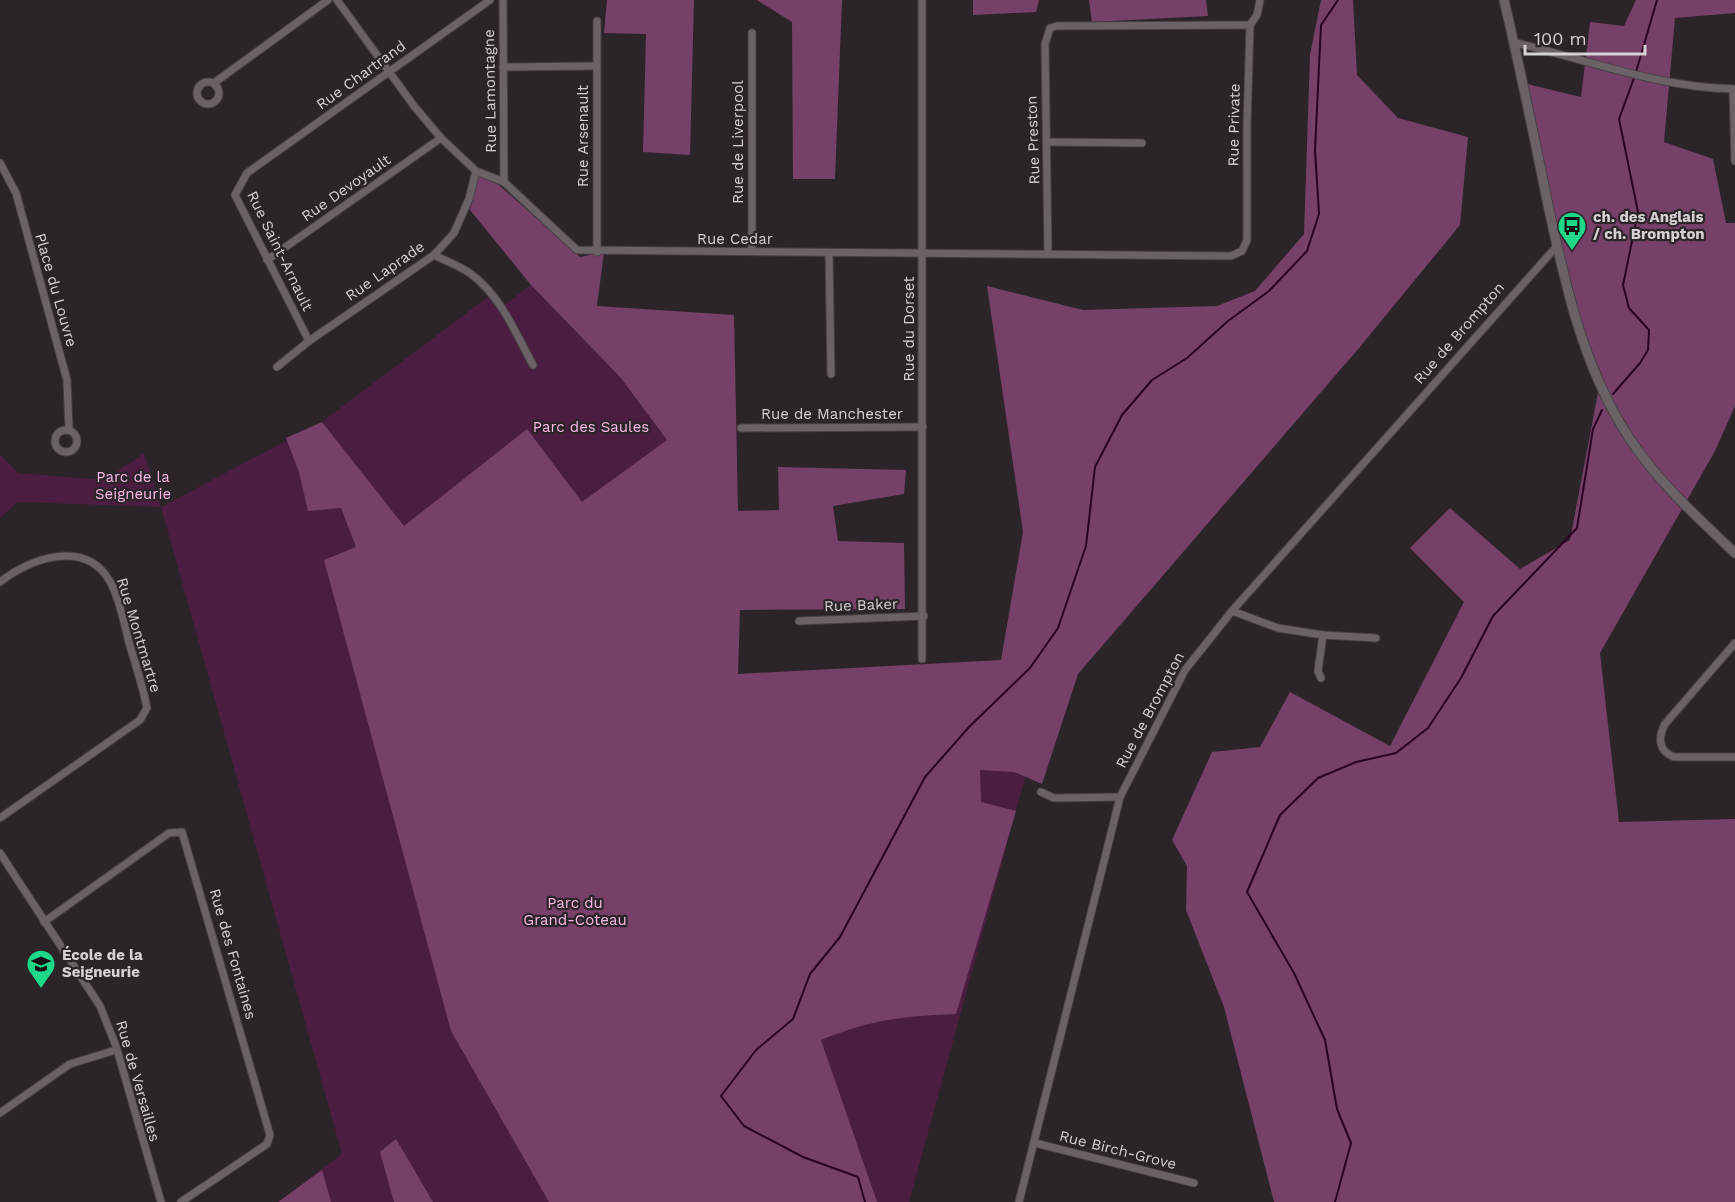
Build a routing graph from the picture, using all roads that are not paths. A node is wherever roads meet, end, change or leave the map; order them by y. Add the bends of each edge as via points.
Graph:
1 (328, 0) edge
2 (337, 0) edge
3 (490, 0) edge
4 (503, 0) edge
5 (922, 0) edge
6 (1260, 0) edge
7 (1504, 0) edge
8 (597, 21) dead end
9 (1250, 25) junction
10 (752, 33) dead end
11 (1516, 43) junction
12 (596, 66) junction
13 (503, 68) junction
14 (388, 72) junction
15 (214, 83) dead end
16 (1734, 89) edge
17 (441, 138) junction
18 (1048, 142) junction
19 (1142, 143) dead end
20 (1735, 161) edge
21 (0, 163) edge
22 (476, 171) junction
23 (247, 173) joint
24 (504, 182) junction
25 (1557, 246) junction
26 (752, 251) junction
27 (1242, 251) joint
28 (597, 252) junction
29 (830, 253) junction
30 (922, 253) junction
31 (1048, 253) junction
32 (434, 255) junction
33 (267, 260) junction
34 (309, 341) junction
35 (533, 365) dead end
36 (277, 367) dead end
37 (831, 374) dead end
38 (923, 427) junction
39 (741, 428) dead end
40 (69, 429) dead end
41 (1735, 553) edge
42 (0, 582) edge
43 (1232, 611) junction
44 (924, 616) junction
45 (799, 621) dead end
46 (1323, 635) junction
47 (1376, 638) dead end
48 (1735, 643) edge
49 (922, 659) dead end
50 (1321, 678) dead end
51 (1735, 757) edge
52 (1041, 792) dead end
53 (1120, 797) junction
54 (0, 818) edge
55 (0, 853) edge
56 (44, 922) junction
57 (116, 1050) junction
58 (0, 1113) edge
59 (1035, 1143) junction
60 (1194, 1183) dead end
61 (161, 1202) edge
62 (181, 1202) edge
63 (1019, 1202) edge

1 - 15 street
2 - 14 street, Rue Cedar
3 - 14 street, Rue Chartrand
4 - 13 street, Rue Lamontagne
5 - 30 street, Rue du Dorset
6 - 9 street, Rue Private
7 - 11 street
8 - 12 street, Rue Arsenault
9 - 18 street, Rue Preston via 1050,28 1045,44
9 - 27 street, Rue Private via 1247,240
10 - 26 street, Rue de Liverpool
11 - 16 street via 1661,81
11 - 25 street
12 - 13 street
12 - 28 street, Rue Arsenault
13 - 24 street, Rue Lamontagne
14 - 17 street, Rue Cedar
14 - 23 street, Rue Chartrand
16 - 20 street
17 - 22 street, Rue Cedar
17 - 33 street, Rue Devoyault
18 - 19 street
18 - 31 street, Rue Preston
21 - 40 street, Place du Louvre via 16,194 65,369
22 - 24 street, Rue Cedar
22 - 32 street, Rue Laprade via 454,233
23 - 33 street, Rue Saint-Arnault via 236,195
24 - 28 street, Rue Cedar via 577,250
25 - 41 street via 1582,339 1627,435 1653,471
25 - 43 street, Rue de Brompton
26 - 28 street, Rue Cedar
26 - 29 street, Rue Cedar
27 - 31 street, Rue Cedar via 1231,256
29 - 30 street, Rue Cedar
29 - 37 street
30 - 31 street, Rue Cedar
30 - 38 street, Rue du Dorset
32 - 34 street, Rue Laprade
32 - 35 street via 472,275 492,296
33 - 34 street, Rue Saint-Arnault
34 - 36 street, Rue Laprade
38 - 39 street, Rue de Manchester
38 - 44 street, Rue du Dorset
42 - 54 street, Rue Montmartre via 24,566 57,556 80,556 96,564 111,582 147,708 141,720
43 - 46 street via 1278,628
43 - 53 street, Rue de Brompton via 1185,670
44 - 45 street, Rue Baker
44 - 49 street, Rue du Dorset
46 - 47 street
46 - 50 street via 1318,671
48 - 51 street via 1660,734 1661,746 1674,757
52 - 53 street via 1054,798
53 - 59 street, Rue de Brompton
55 - 56 street, Rue de Versailles
56 - 57 street, Rue de Versailles via 100,1006
56 - 62 street, Rue des Fontaines via 169,833 182,832 270,1136 267,1144
57 - 58 street via 70,1064
57 - 61 street, Rue de Versailles
59 - 60 street, Rue Birch-Grove
59 - 63 street, Rue de Brompton

